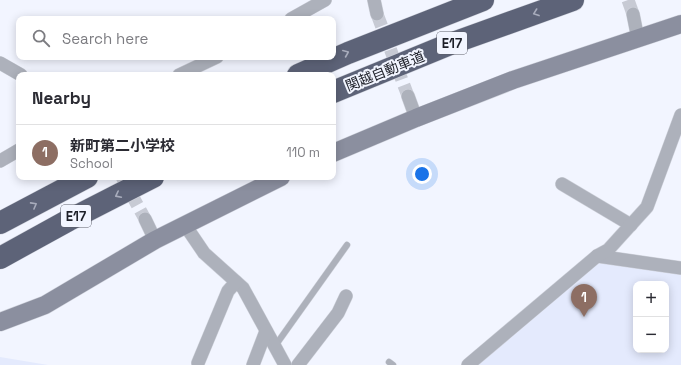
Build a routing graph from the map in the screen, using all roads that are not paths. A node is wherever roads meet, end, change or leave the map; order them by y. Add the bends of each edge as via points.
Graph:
1 (325, 0) edge
2 (374, 0) edge
3 (483, 0) edge
4 (573, 0) edge
5 (378, 14) tunnel mouth
6 (633, 14) tunnel mouth
7 (296, 16) edge
8 (681, 24) edge
9 (638, 39) junction
10 (336, 58) edge
11 (211, 60) edge
12 (332, 60) edge
13 (0, 63) edge
14 (16, 72) edge
15 (185, 72) edge
16 (305, 72) edge
17 (336, 91) edge
18 (408, 96) tunnel mouth
19 (681, 117) edge
20 (416, 118) junction
21 (16, 152) edge
22 (336, 152) edge
23 (0, 161) edge
24 (81, 180) edge
25 (147, 180) edge
26 (275, 180) edge
27 (562, 184) dead end
28 (145, 220) tunnel mouth
29 (0, 223) edge
30 (185, 224) junction
31 (631, 225) junction
32 (155, 240) junction
33 (347, 245) dead end
34 (597, 256) junction
35 (0, 258) edge
36 (681, 268) edge
37 (236, 282) junction
38 (346, 296) dead end
39 (0, 322) edge
40 (266, 331) junction
41 (275, 347) junction
42 (198, 363) dead end
43 (253, 365) edge
44 (285, 365) edge
45 (298, 365) edge
46 (468, 365) edge

1 - 7 street
2 - 5 street
10 -> 3 highway, E17
4 -> 17 highway, 関越自動車道 / E17 via 450,44
6 - 9 street
8 - 9 street
9 - 20 street via 513,80
11 - 15 street
16 -> 12 highway, E17
13 - 14 street
18 - 20 street
19 - 31 street via 646,207
20 - 22 street
21 - 23 street
29 -> 24 highway, E17
25 -> 35 highway, E17
26 - 30 street
27 - 31 street
28 - 32 street
30 - 32 street
30 - 37 street via 204,253
31 - 34 street via 608,250
32 - 39 street via 46,305
33 - 41 lane
34 - 36 street
34 - 46 street
37 - 40 street via 243,288
37 - 42 street via 228,291
38 - 45 street via 338,313
40 - 41 street
40 - 43 street
41 - 44 street

